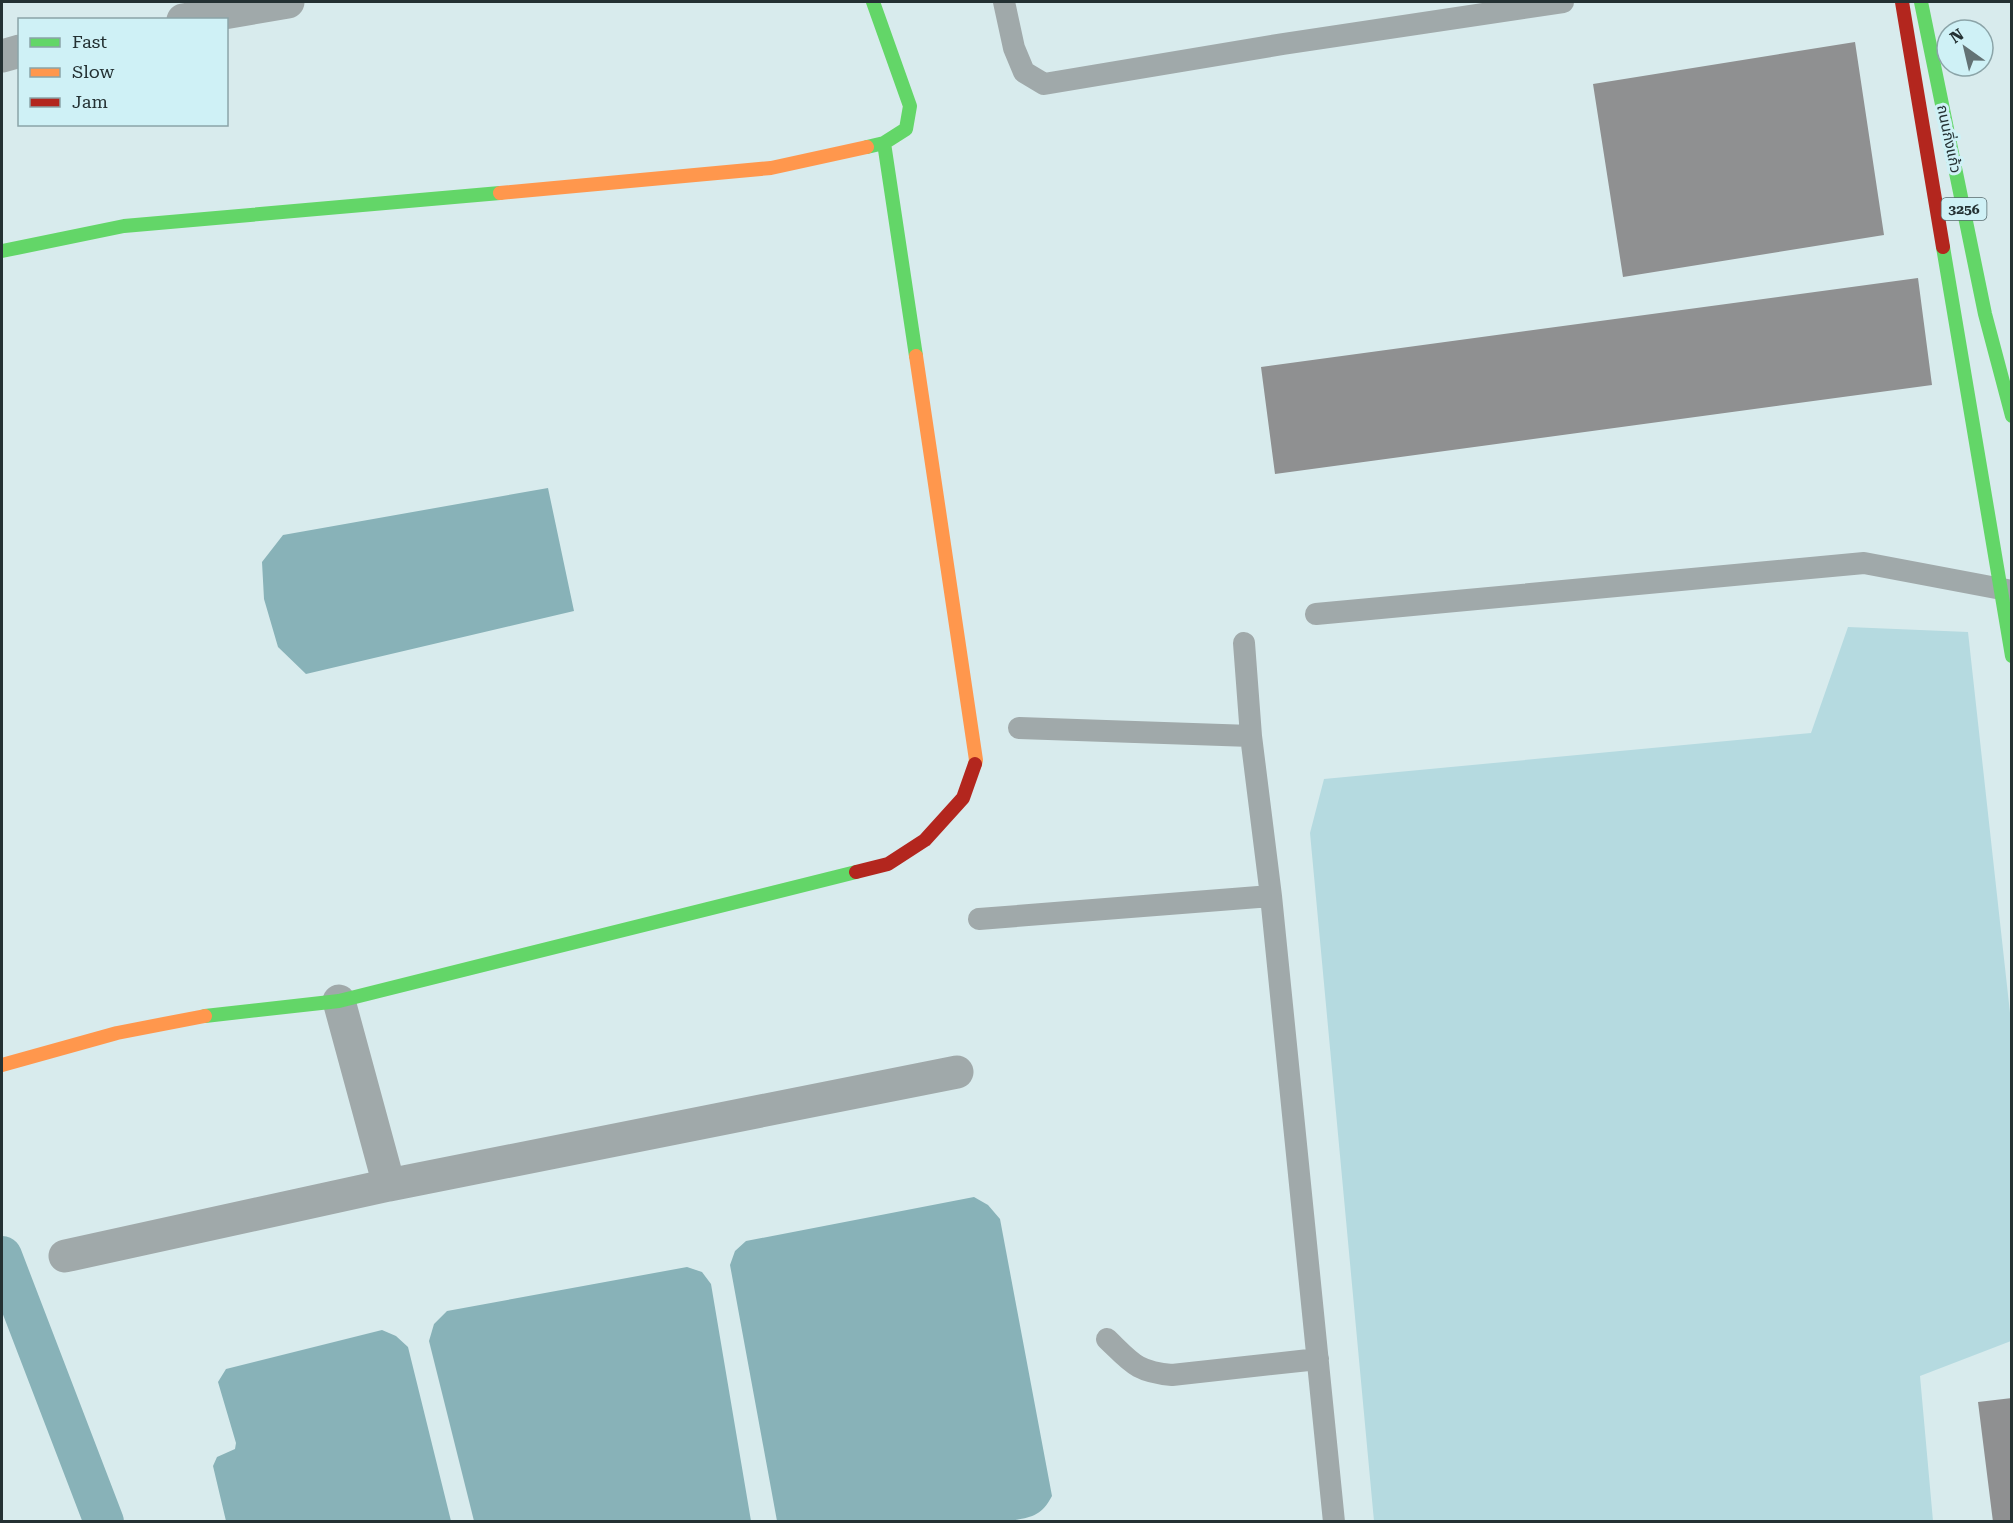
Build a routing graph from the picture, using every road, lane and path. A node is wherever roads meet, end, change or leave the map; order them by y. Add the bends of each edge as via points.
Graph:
1 (288, 2) edge
2 (873, 2) edge
3 (1004, 2) edge
4 (1563, 2) edge
5 (1902, 2) edge
6 (1921, 2) edge
7 (195, 18) edge
8 (18, 52) edge
9 (2, 56) edge
10 (884, 142) junction
11 (2, 251) edge
12 (2012, 416) edge
13 (2006, 590) edge
14 (1316, 614) dead end
15 (1244, 643) dead end
16 (2012, 656) edge
17 (1019, 728) dead end
18 (1251, 736) junction
19 (1271, 896) junction
20 (979, 919) dead end
21 (339, 1001) junction
22 (2, 1065) edge
23 (957, 1072) dead end
24 (389, 1185) junction
25 (64, 1256) dead end
26 (1107, 1339) dead end
27 (1318, 1359) junction
28 (1334, 1521) edge

1 - 7 street
2 - 10 street via 910,106 906,129
3 - 4 lane via 1014,48 1024,72 1044,84
5 - 13 street
6 - 12 street, ถนนกิ่งแก้ว / 3256 via 1985,314
8 - 9 street
10 - 11 street via 771,168 124,226
10 - 21 street via 976,760 963,798 925,840 888,864
13 - 14 lane via 1864,563
13 - 16 street
15 - 18 lane
17 - 18 lane
18 - 19 lane
19 - 20 lane
19 - 27 lane
21 - 22 street via 210,1015 117,1033
21 - 24 street
23 - 24 street
24 - 25 street
26 - 27 lane via 1137,1367 1150,1373 1172,1375
27 - 28 lane

